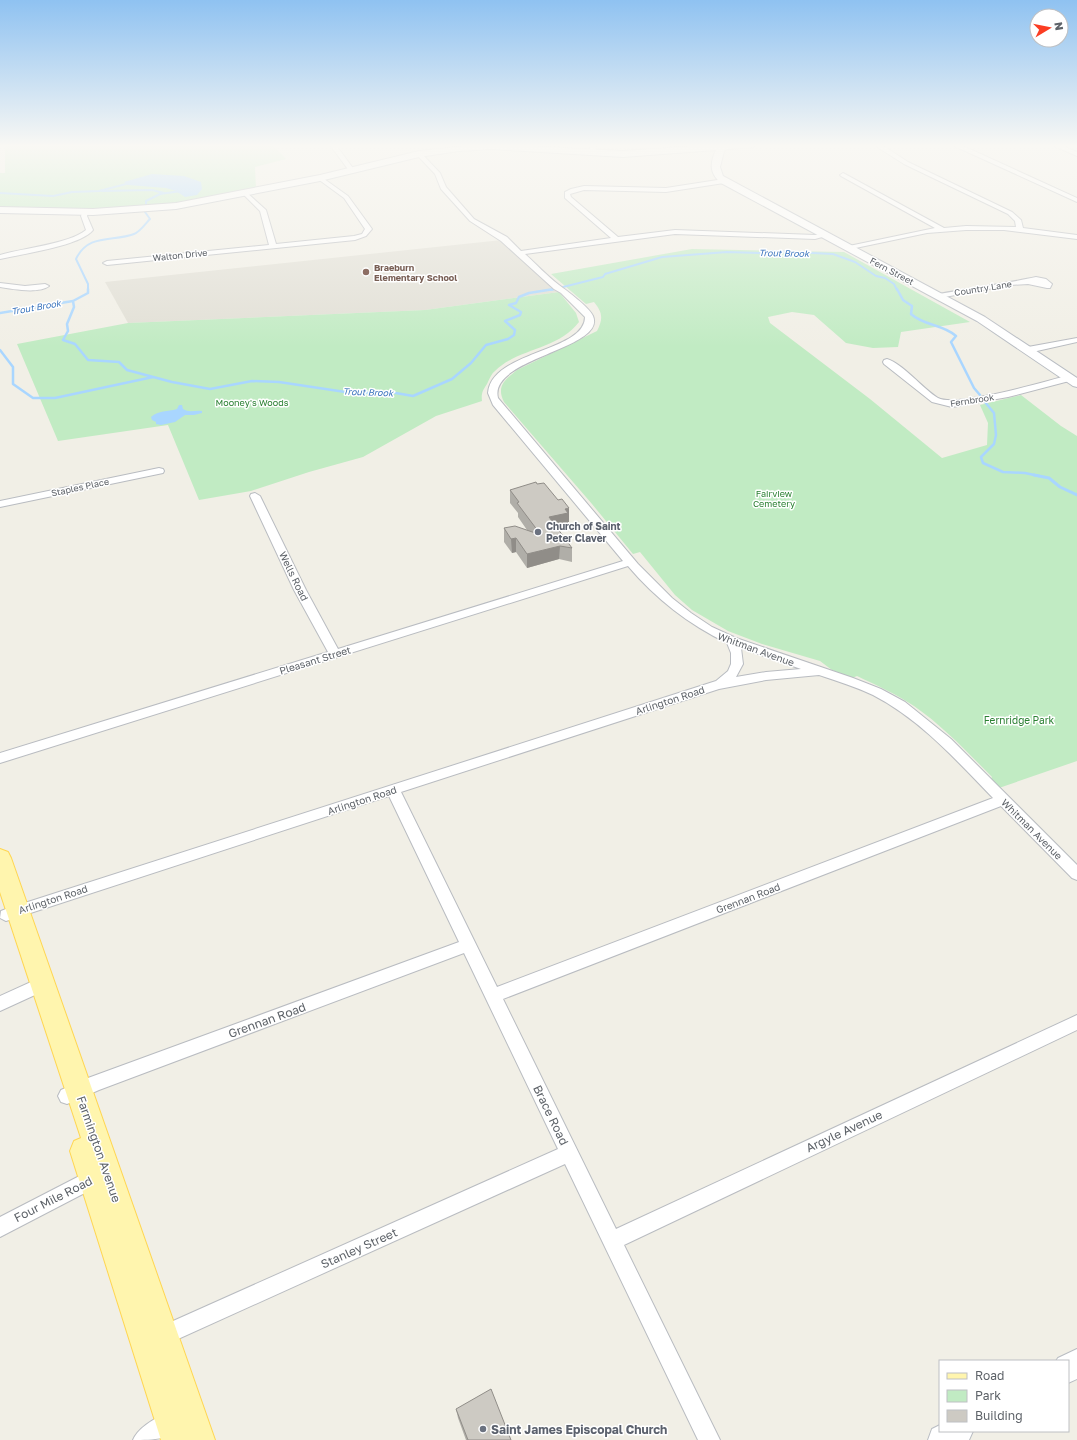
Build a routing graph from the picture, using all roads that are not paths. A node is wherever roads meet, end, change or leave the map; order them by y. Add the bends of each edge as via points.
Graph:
1 (85, 212) edge
2 (265, 212) edge
3 (357, 212) edge
4 (465, 212) edge
5 (585, 212) edge
6 (781, 212) edge
7 (911, 212) edge
8 (1008, 212) edge
9 (942, 229) junction
10 (1020, 230) junction
11 (824, 236) junction
12 (1077, 237) edge
13 (616, 239) junction
14 (273, 246) junction
15 (849, 248) junction
16 (519, 253) junction
17 (0, 257) edge
18 (107, 263) dead end
19 (1028, 282) dead end
20 (45, 286) dead end
21 (2, 287) edge
22 (939, 296) junction
23 (1077, 340) edge
24 (1028, 350) junction
25 (887, 362) dead end
26 (1074, 380) edge
27 (159, 471) dead end
28 (255, 496) dead end
29 (0, 504) edge
30 (630, 562) junction
31 (732, 641) junction
32 (335, 654) junction
33 (824, 672) junction
34 (717, 685) junction
35 (0, 758) edge
36 (393, 790) junction
37 (1003, 800) junction
38 (0, 858) edge
39 (1077, 874) edge
40 (8, 906) edge
41 (468, 946) junction
42 (37, 987) junction
43 (493, 996) junction
44 (0, 1004) edge
45 (1077, 1022) edge
46 (73, 1093) junction
47 (570, 1153) junction
48 (100, 1175) junction
49 (0, 1227) edge
50 (612, 1241) junction
51 (155, 1339) junction
52 (180, 1425) edge
53 (956, 1432) edge
54 (144, 1440) edge
55 (198, 1440) edge
56 (709, 1440) edge
57 (942, 1440) edge

1 - 17 street via 90,230 86,234 61,243
2 - 14 street
3 - 14 street, Walton Drive via 369,229 364,235
4 - 16 street via 472,220 504,239
5 - 13 street
6 - 11 main road, Fern Street
7 - 9 street
8 - 10 street via 1018,220
9 - 10 street via 981,227
9 - 15 street
10 - 12 street
11 - 13 street via 689,231
11 - 15 main road, Fern Street
13 - 16 street
14 - 18 street, Walton Drive
15 - 22 main road, Fern Street
16 - 30 street, Whitman Avenue via 564,291 589,316 589,323 574,339 507,370 492,386 492,396
19 - 22 street, Country Lane
20 - 21 street
22 - 24 main road, Fern Street via 981,319
23 - 24 street
24 - 26 main road, Fern Street
25 - 26 street, Fernbrook via 932,399 944,404
27 - 29 street, Staples Place
28 - 32 street, Wells Road via 300,590
30 - 31 street, Whitman Avenue via 649,584 684,615
30 - 32 street, Pleasant Street
31 - 33 street, Whitman Avenue
31 - 34 street, Arlington Road via 738,656 737,666 732,675
32 - 35 street, Pleasant Street
33 - 34 street, Arlington Road via 772,675
33 - 37 street, Whitman Avenue via 877,692 900,705 946,742
34 - 36 street, Arlington Road
36 - 40 street, Arlington Road
36 - 41 street, Brace Road
37 - 39 street, Whitman Avenue
37 - 43 street, Grennan Road
38 - 40 main road, Farmington Avenue
40 - 42 main road, Farmington Avenue
41 - 43 street, Brace Road
41 - 46 street, Grennan Road
42 - 44 street
42 - 46 main road, Farmington Avenue
43 - 47 street, Brace Road
45 - 50 street, Argyle Avenue
46 - 48 main road, Farmington Avenue
47 - 50 street, Brace Road
47 - 51 street, Stanley Street
48 - 49 street, Four Mile Road
48 - 51 main road, Farmington Avenue
50 - 56 street, Brace Road
51 - 52 main road, Farmington Avenue
52 - 54 street
52 - 55 main road, Farmington Avenue
53 - 57 main road

